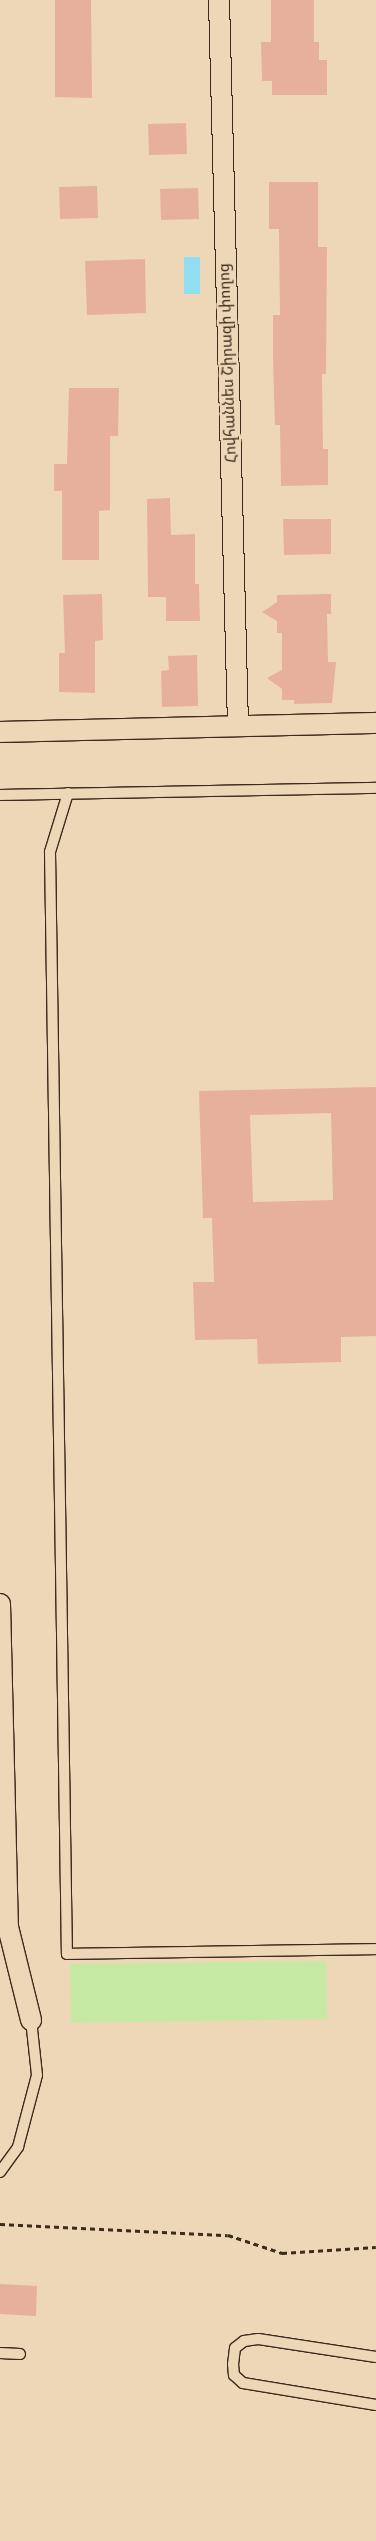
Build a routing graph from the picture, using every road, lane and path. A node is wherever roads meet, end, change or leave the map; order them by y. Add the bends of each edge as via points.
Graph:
1 (219, 0) edge
2 (376, 723) edge
3 (238, 725) junction
4 (0, 732) edge
5 (376, 788) edge
6 (68, 793) junction
7 (0, 795) edge
8 (0, 1604) edge
9 (1, 1680) edge
10 (376, 1949) edge
11 (30, 2020) joint
12 (0, 2172) edge
13 (0, 2224) edge
14 (376, 2247) edge
15 (0, 2354) edge
16 (20, 2354) dead end
17 (376, 2357) edge
18 (376, 2405) edge

1 - 3 street, Հովհաննես Շիրազի փողոց
2 - 3 street
3 - 4 street
5 - 6 lane
6 - 7 lane
6 - 10 lane via 50,852 67,1954
8 - 9 street
9 - 11 street via 8,1927
11 - 12 lane via 37,2075 18,2147
13 - 14 path via 228,2235 282,2253
15 - 16 lane
17 - 18 lane via 258,2339 244,2341 235,2348 232,2364 234,2375 243,2383

